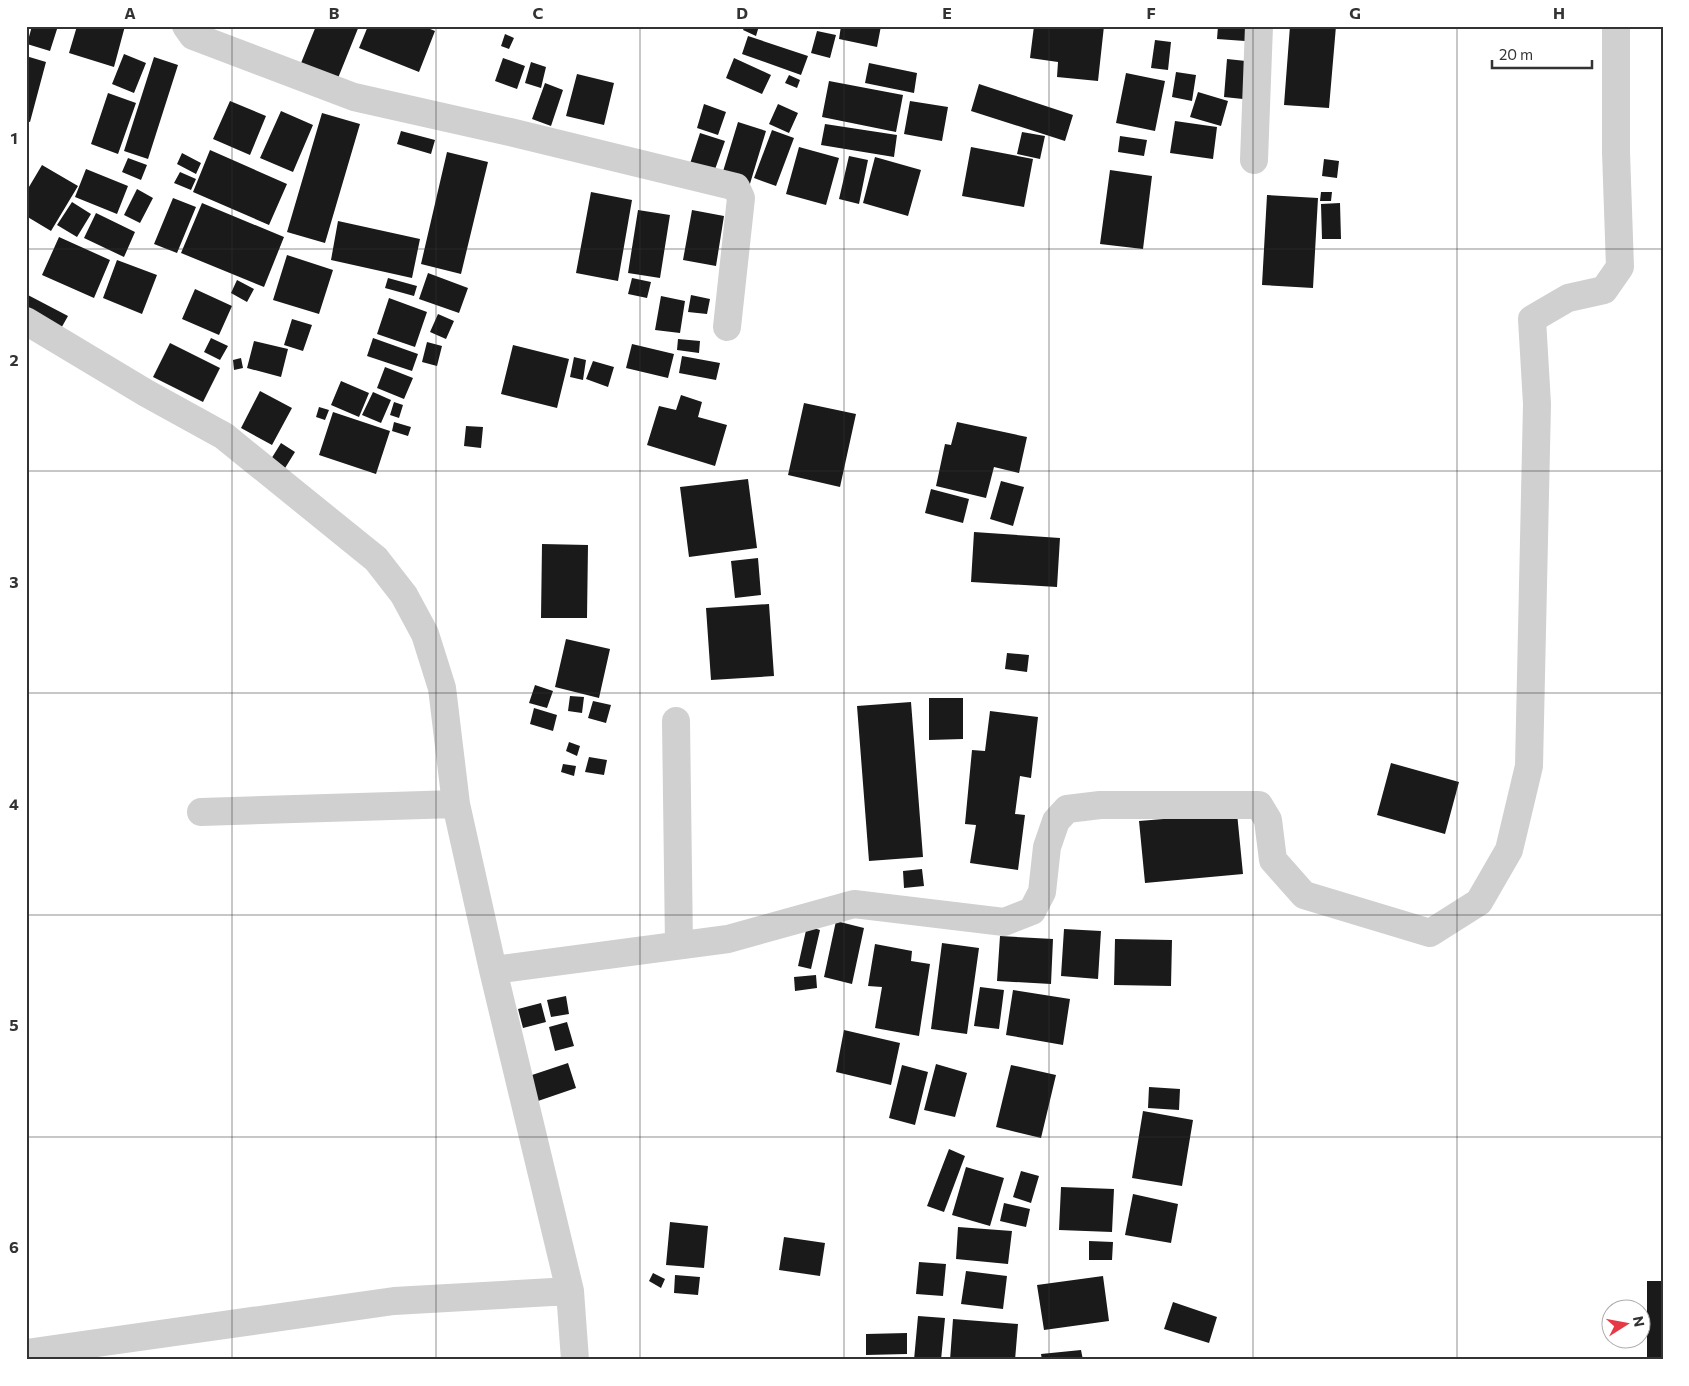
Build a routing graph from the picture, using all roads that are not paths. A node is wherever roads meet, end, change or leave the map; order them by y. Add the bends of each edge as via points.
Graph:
1 (186, 26) edge
2 (1259, 26) edge
3 (1616, 26) edge
4 (1254, 160) dead end
5 (26, 321) edge
6 (727, 327) dead end
7 (676, 721) dead end
8 (456, 804) junction
9 (202, 812) dead end
10 (679, 945) junction
11 (493, 970) junction
12 (570, 1291) junction
13 (26, 1353) edge
14 (575, 1360) edge

1 - 6 street via 193,36 354,97 736,187 741,198
2 - 4 street
3 - 10 street via 1620,267 1604,290 1568,298 1532,319 1537,404 1529,766 1509,850 1479,902 1430,933 1304,895 1273,860 1268,820 1259,805 1100,805 1067,809 1056,821 1047,847 1042,892 1032,911 1004,922 854,904 728,939
5 - 8 street via 224,436 376,559 404,595 425,634 442,688
7 - 10 street
8 - 9 street
8 - 11 street
10 - 11 street
11 - 12 street
12 - 13 street via 394,1301
12 - 14 street

